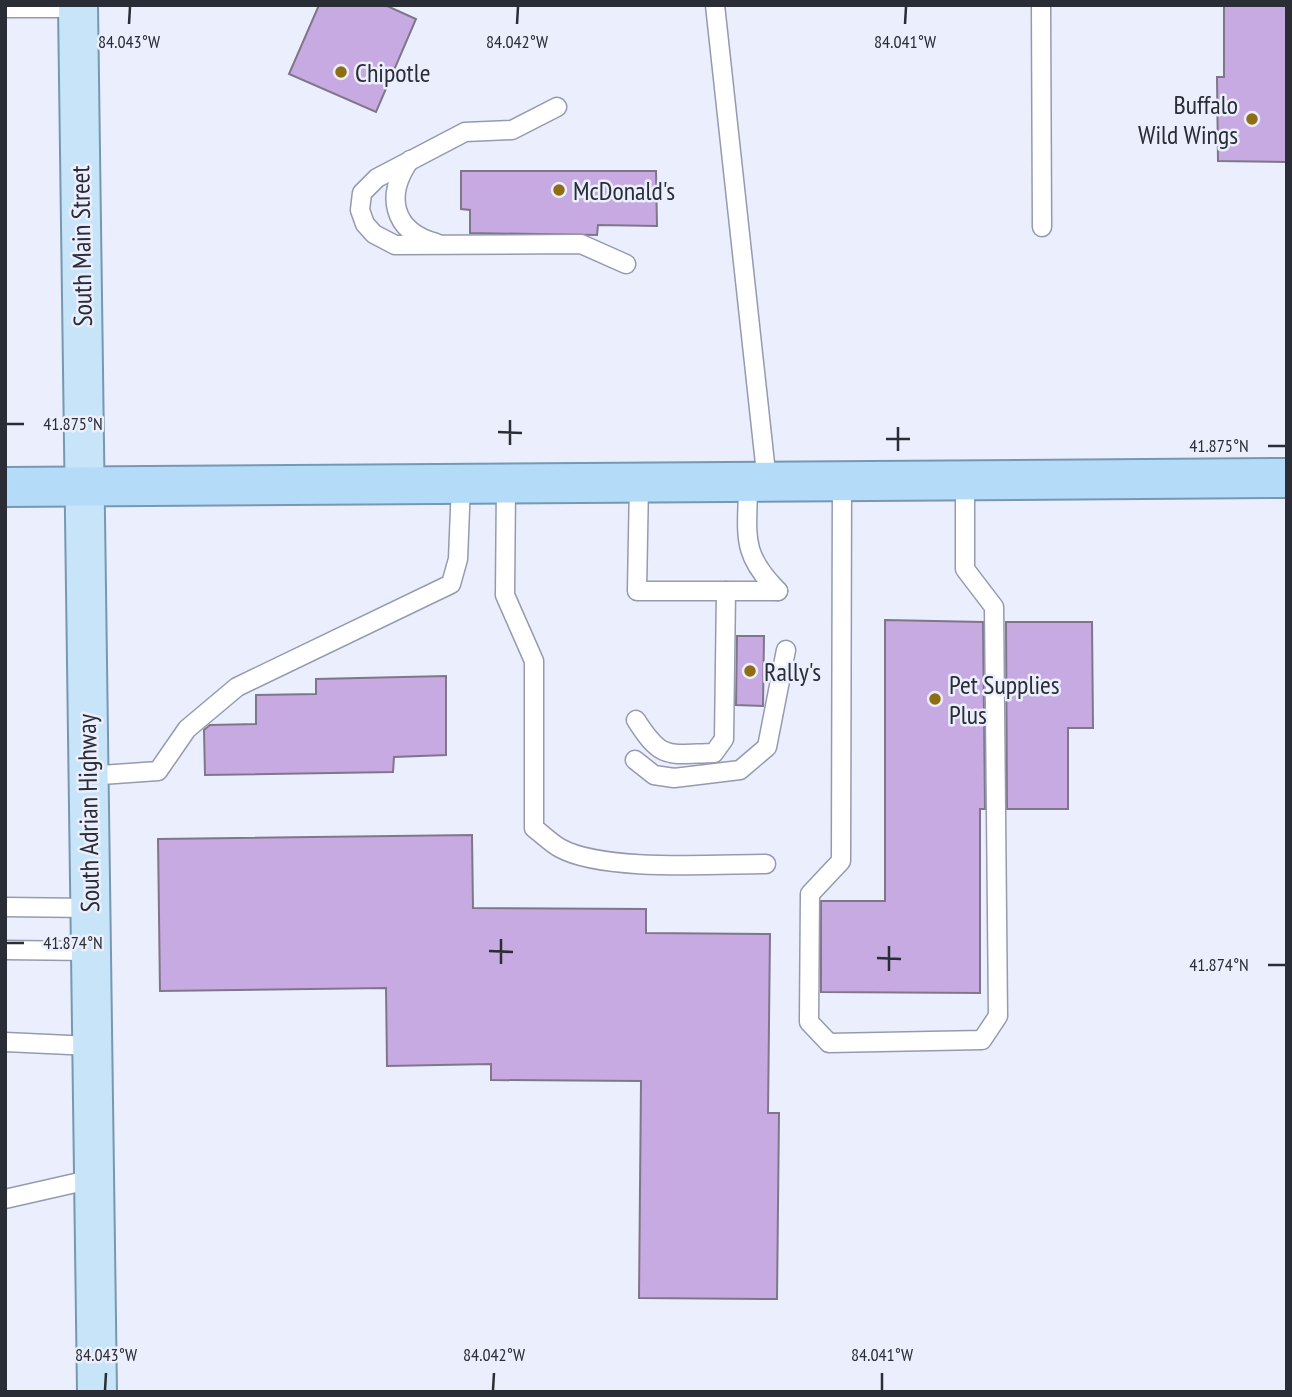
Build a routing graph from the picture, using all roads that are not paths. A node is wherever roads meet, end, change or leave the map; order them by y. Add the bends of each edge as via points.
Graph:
1 (715, 5) edge
2 (1041, 5) edge
3 (78, 7) edge
4 (5, 8) edge
5 (557, 107) dead end
6 (410, 160) junction
7 (1042, 227) dead end
8 (446, 246) junction
9 (626, 264) dead end
10 (1287, 478) edge
11 (965, 480) junction
12 (842, 481) junction
13 (639, 482) junction
14 (757, 482) junction
15 (461, 484) junction
16 (506, 484) junction
17 (5, 487) edge
18 (83, 487) junction
19 (726, 591) junction
20 (786, 650) dead end
21 (636, 720) dead end
22 (635, 760) dead end
23 (88, 776) junction
24 (766, 864) dead end
25 (5, 907) edge
26 (89, 908) junction
27 (5, 950) edge
28 (90, 951) junction
29 (5, 1042) edge
30 (91, 1046) junction
31 (93, 1179) junction
32 (5, 1199) edge
33 (97, 1392) edge

1 - 14 lane
2 - 7 lane
3 - 4 lane
3 - 18 main road, South Main Street
5 - 6 lane via 512,130 465,132
6 - 8 lane via 394,190 399,214 418,236
6 - 8 lane via 365,188 361,217 385,242
8 - 9 lane via 581,244
10 - 11 highway
11 - 12 highway
11 - 12 lane via 965,569 994,607 998,1016 982,1040 829,1044 809,1022 810,894 841,861
12 - 14 highway
13 - 14 highway
13 - 16 highway
13 - 19 lane via 637,592
14 - 19 lane via 748,547 756,569 778,591
15 - 16 highway
15 - 18 highway
15 - 23 lane via 458,559 451,584 237,687 187,729 158,771
16 - 24 lane via 505,595 534,661 534,828 560,849 592,858 645,864
17 - 18 highway
18 - 23 main road, South Adrian Highway
19 - 21 lane via 724,739 714,753 666,754 651,744
20 - 22 lane via 767,747 740,770 674,778 654,775
23 - 26 main road, South Adrian Highway
25 - 26 lane
26 - 28 main road, South Adrian Highway
27 - 28 lane
28 - 30 main road, South Adrian Highway
29 - 30 lane
30 - 31 main road, South Adrian Highway
31 - 32 lane
31 - 33 main road, South Adrian Highway

